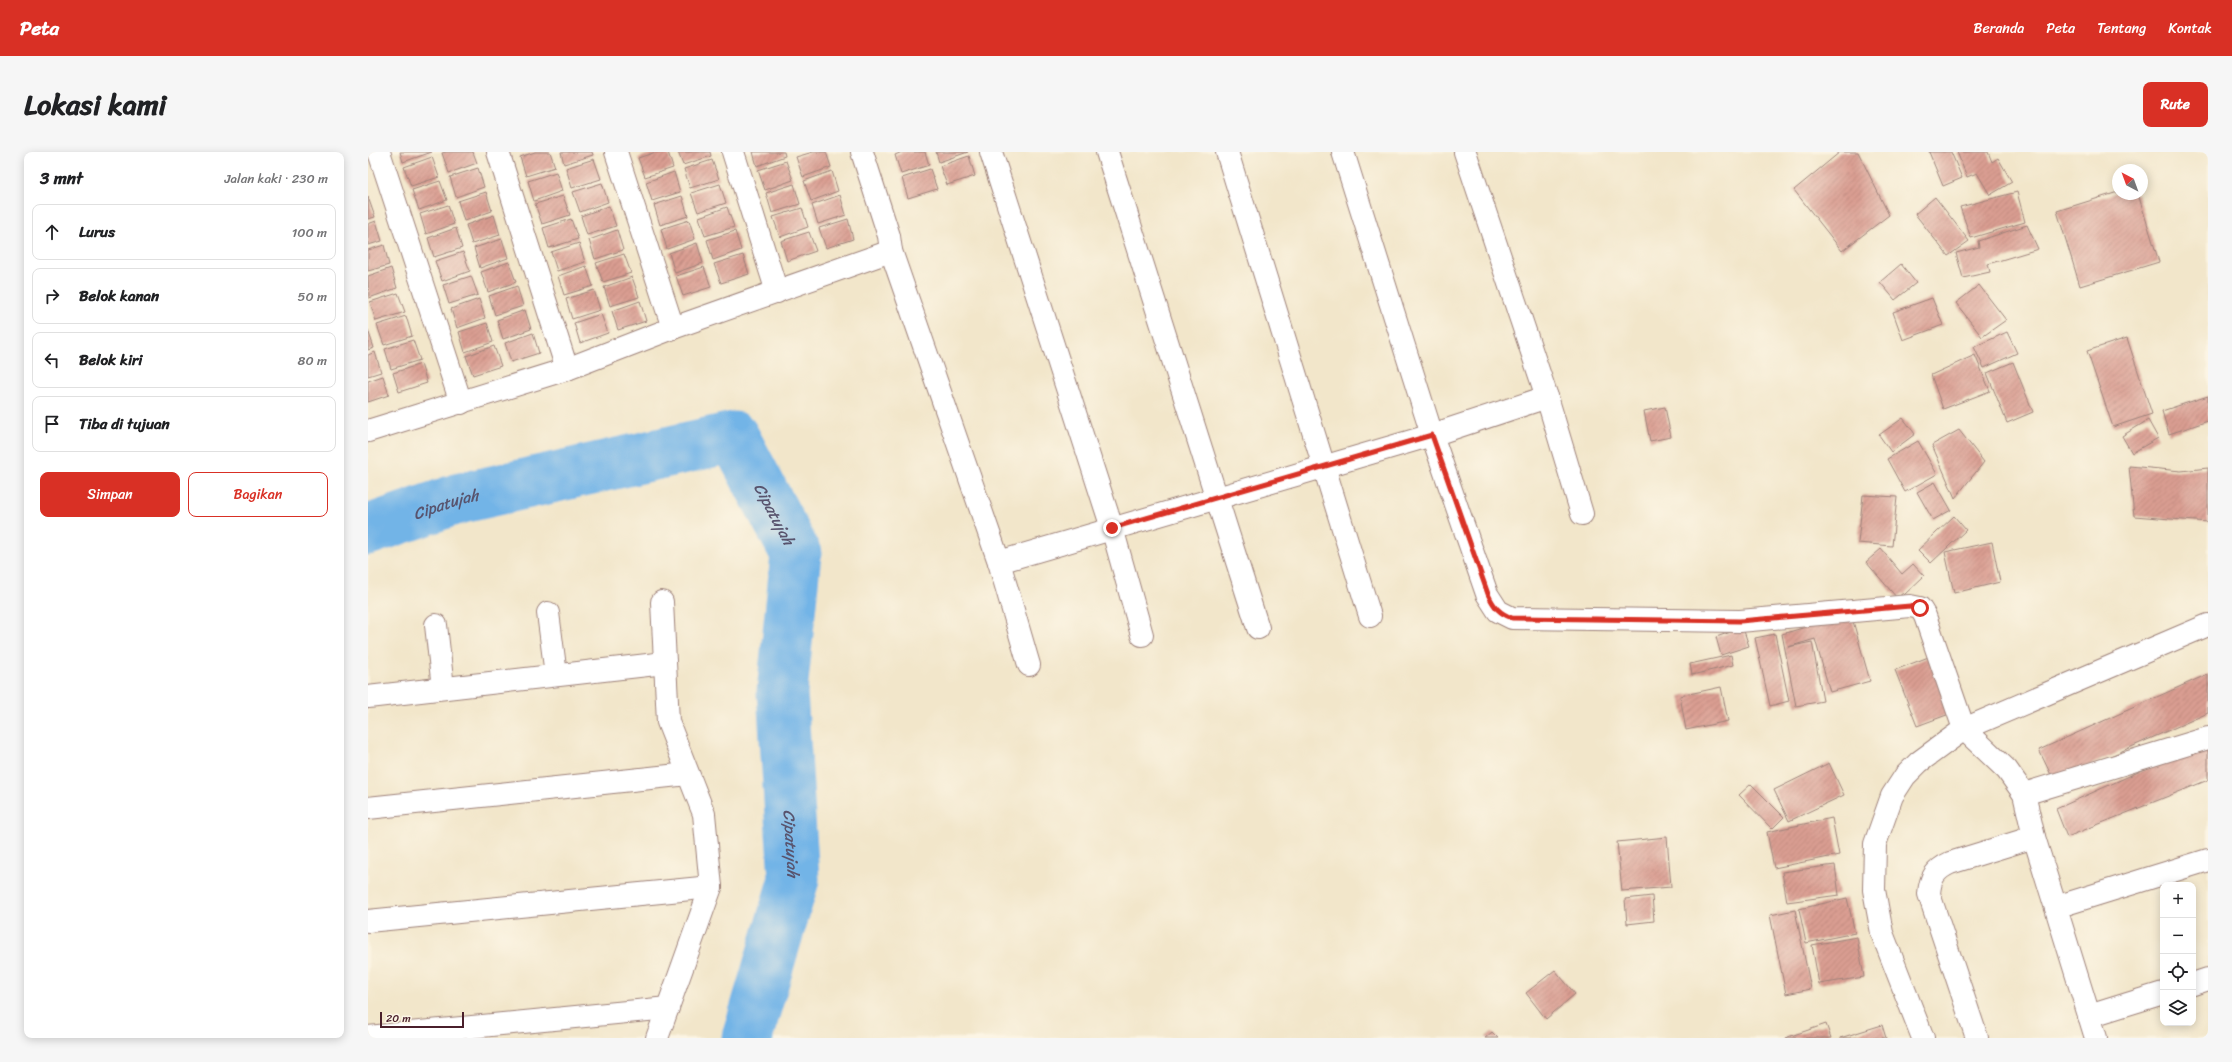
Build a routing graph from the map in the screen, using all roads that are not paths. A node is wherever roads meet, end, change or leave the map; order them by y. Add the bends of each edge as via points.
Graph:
1 (379, 152) edge
2 (498, 152) edge
3 (616, 152) edge
4 (733, 152) edge
5 (862, 152) edge
6 (991, 152) edge
7 (1108, 152) edge
8 (1227, 152) edge
9 (1343, 152) edge
10 (1465, 152) edge
11 (891, 251) junction
12 (777, 292) junction
13 (673, 328) junction
14 (568, 369) junction
15 (1546, 397) junction
16 (461, 403) junction
17 (368, 431) edge
18 (1432, 435) junction
19 (1323, 467) junction
20 (1218, 497) junction
21 (1582, 514) dead end
22 (1112, 528) junction
23 (998, 562) junction
24 (662, 602) dead end
25 (548, 613) dead end
26 (1370, 616) dead end
27 (436, 625) dead end
28 (2208, 625) edge
29 (1258, 628) dead end
30 (1142, 635) dead end
31 (665, 663) junction
32 (1029, 665) dead end
33 (556, 675) junction
34 (443, 688) junction
35 (368, 697) edge
36 (1964, 729) junction
37 (2208, 738) edge
38 (688, 774) junction
39 (2024, 794) junction
40 (368, 808) edge
41 (2034, 837) junction
42 (2208, 860) edge
43 (710, 887) junction
44 (2056, 907) junction
45 (368, 921) edge
46 (2208, 979) edge
47 (2196, 983) edge
48 (2160, 994) edge
49 (668, 1008) junction
50 (2089, 1016) junction
51 (368, 1037) edge
52 (657, 1038) edge
53 (1923, 1038) edge
54 (1977, 1038) edge
55 (2096, 1038) edge

1 - 16 street
2 - 14 street
3 - 13 street
4 - 12 street
5 - 11 street via 889,236
6 - 22 street
7 - 20 street
8 - 19 street
9 - 18 street
10 - 15 street
11 - 12 street
11 - 23 street
12 - 13 street
13 - 14 street
14 - 16 street
15 - 18 street
15 - 21 street
16 - 17 street
18 - 19 street
18 - 36 street via 1488,594 1498,611 1504,615 1512,618 1740,621 1916,606 1925,616
19 - 20 street
19 - 26 street
20 - 22 street
20 - 29 street
22 - 23 street
22 - 30 street
23 - 32 street
24 - 31 street
25 - 33 street
27 - 34 street
28 - 36 street
31 - 33 street
31 - 38 street via 668,722
33 - 34 street
34 - 35 street
36 - 39 street via 2007,770
36 - 53 street via 1919,762 1905,776 1892,796 1875,844 1874,890 1882,933
37 - 39 street
38 - 40 street
38 - 43 street via 704,814
39 - 41 street
41 - 44 street
41 - 54 street via 1950,863 1932,875 1929,884 1928,894
42 - 44 street
43 - 45 street
43 - 49 street
44 - 50 street
46 - 47 street
48 - 50 street
49 - 51 street
49 - 52 street
50 - 55 street

